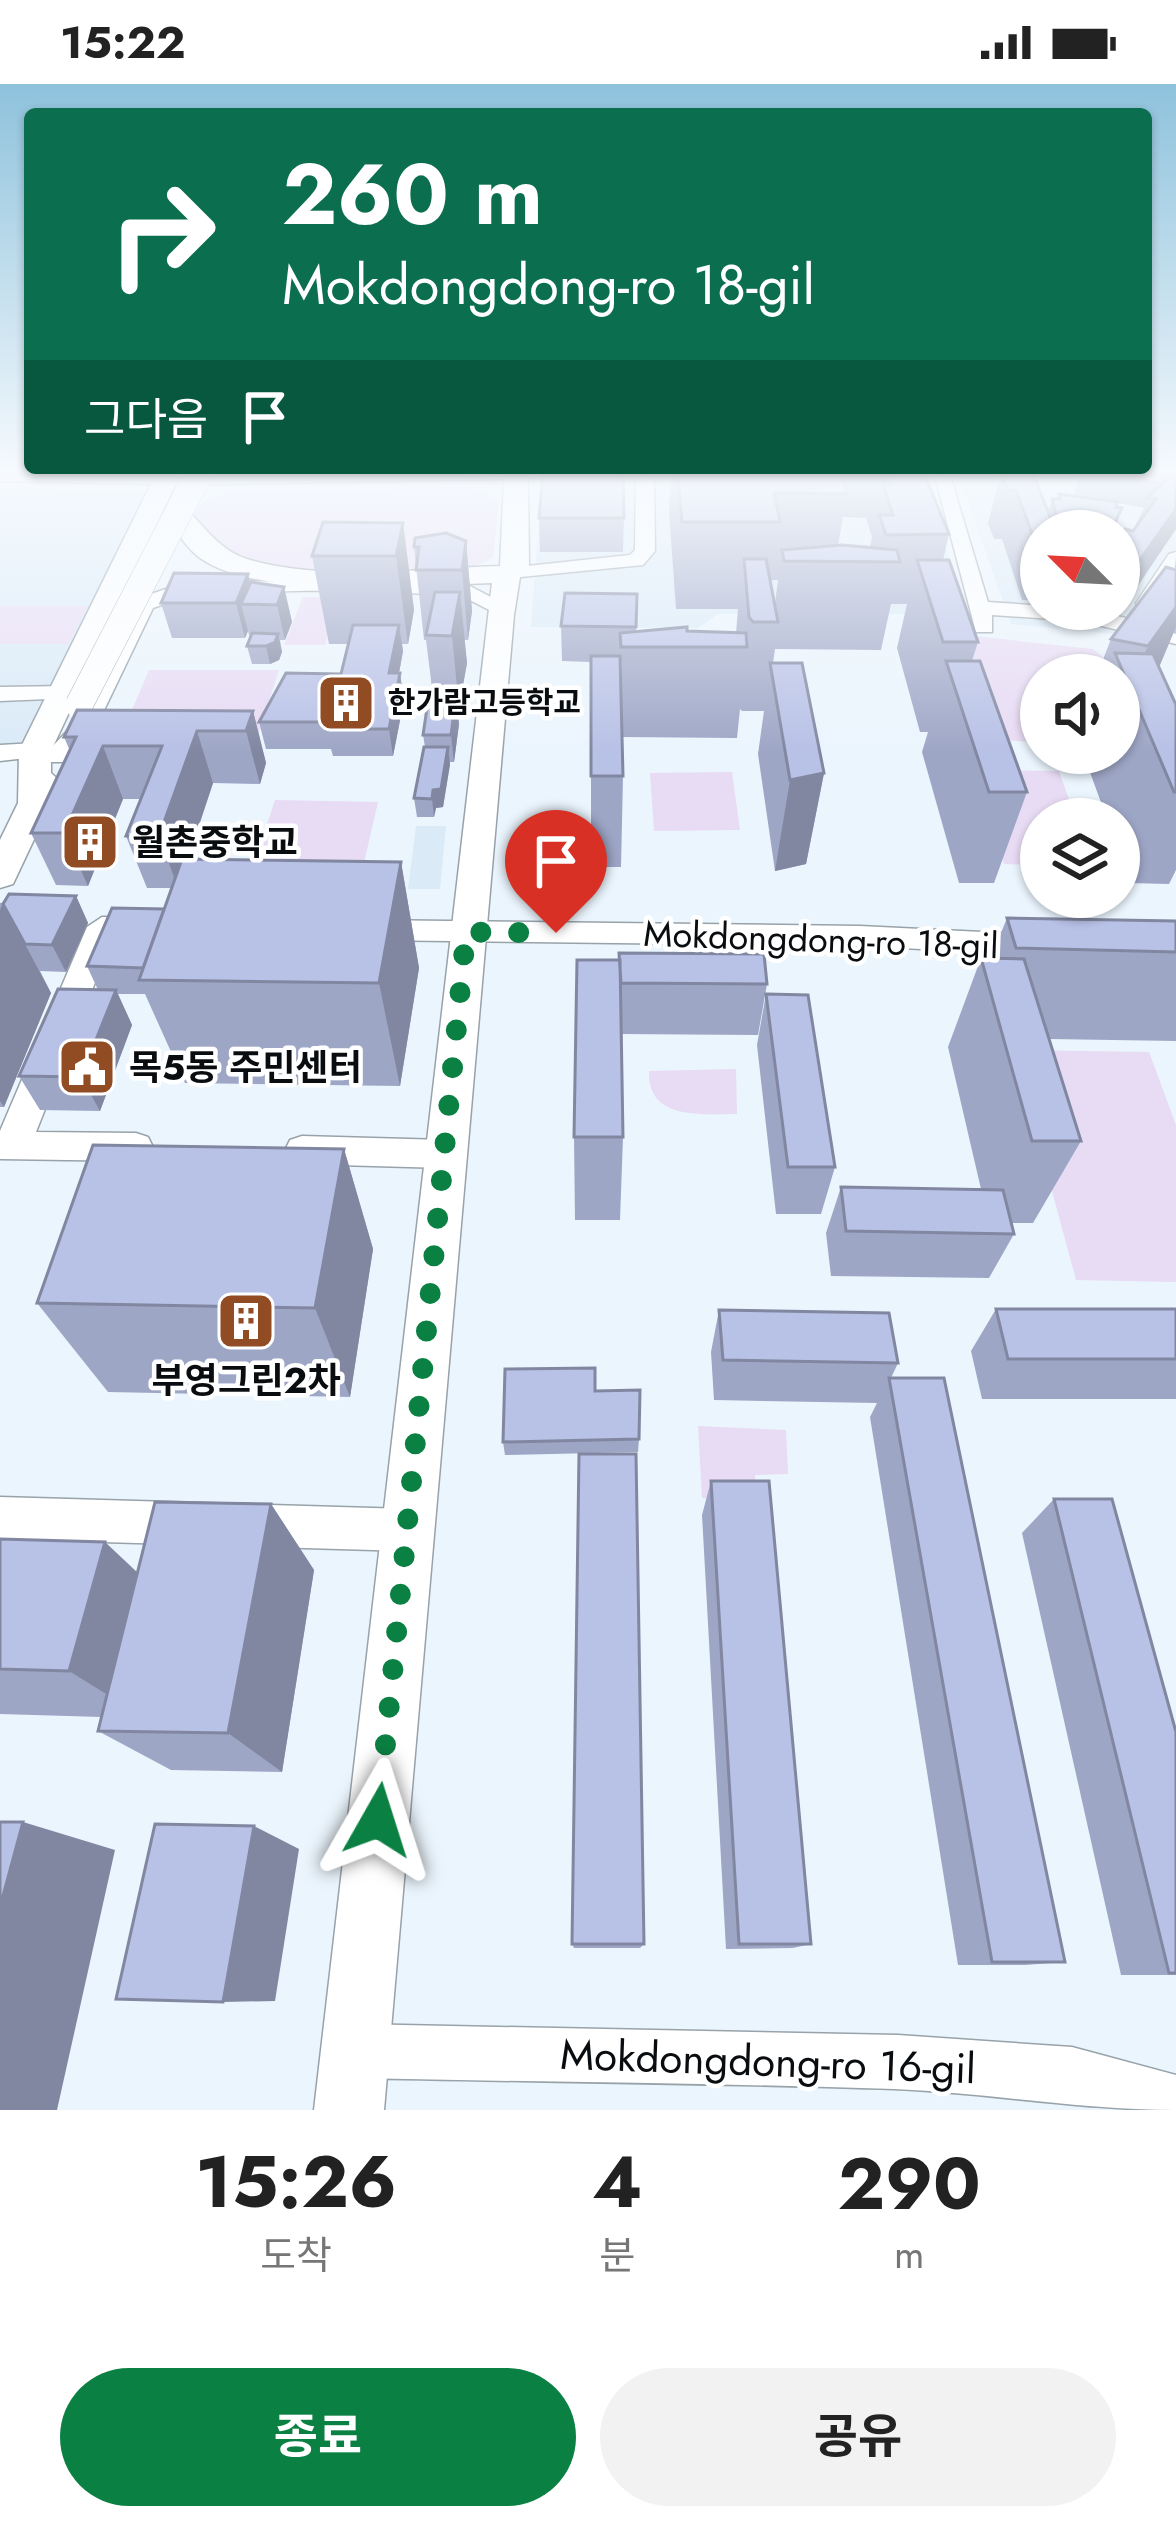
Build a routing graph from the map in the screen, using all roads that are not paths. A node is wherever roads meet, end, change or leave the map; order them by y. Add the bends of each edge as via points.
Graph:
1 (125, 563) edge
2 (149, 564) edge
3 (172, 564) edge
4 (239, 564) edge
5 (516, 564) edge
6 (625, 564) edge
7 (966, 564) edge
8 (1172, 564) edge
9 (175, 565) joint
10 (243, 588) junction
11 (504, 591) junction
12 (1140, 613) edge
13 (1020, 616) edge
14 (1140, 626) edge
15 (1176, 637) edge
16 (0, 694) edge
17 (72, 699) junction
18 (0, 753) edge
19 (46, 754) junction
20 (0, 876) edge
21 (170, 928) edge
22 (332, 930) edge
23 (466, 932) junction
24 (1066, 946) edge
25 (7, 1145) edge
26 (170, 1148) edge
27 (259, 1149) edge
28 (444, 1154) junction
29 (0, 1519) edge
30 (407, 1530) junction
31 (355, 2051) junction
32 (1176, 2103) edge
33 (350, 2110) edge

1 - 17 main road
2 - 17 main road, bridge
3 - 9 street
4 - 11 main road
5 - 11 main road
6 - 11 street
7 - 13 street via 981,618
8 - 12 street
9 - 10 street
10 - 11 street via 404,600
10 - 19 street via 148,600 83,730
11 - 23 main road
14 - 15 street
16 - 17 street
17 - 19 main road
18 - 19 street
19 - 20 main road via 35,805
21 - 25 street via 101,926
22 - 23 street, Mokdongdong-ro 18-gil
23 - 24 street, Mokdongdong-ro 18-gil
23 - 28 main road
25 - 26 street
27 - 28 street
28 - 30 main road
29 - 30 street
30 - 31 main road
31 - 32 street, Mokdongdong-ro 16-gil via 898,2062 1072,2074
31 - 33 main road

